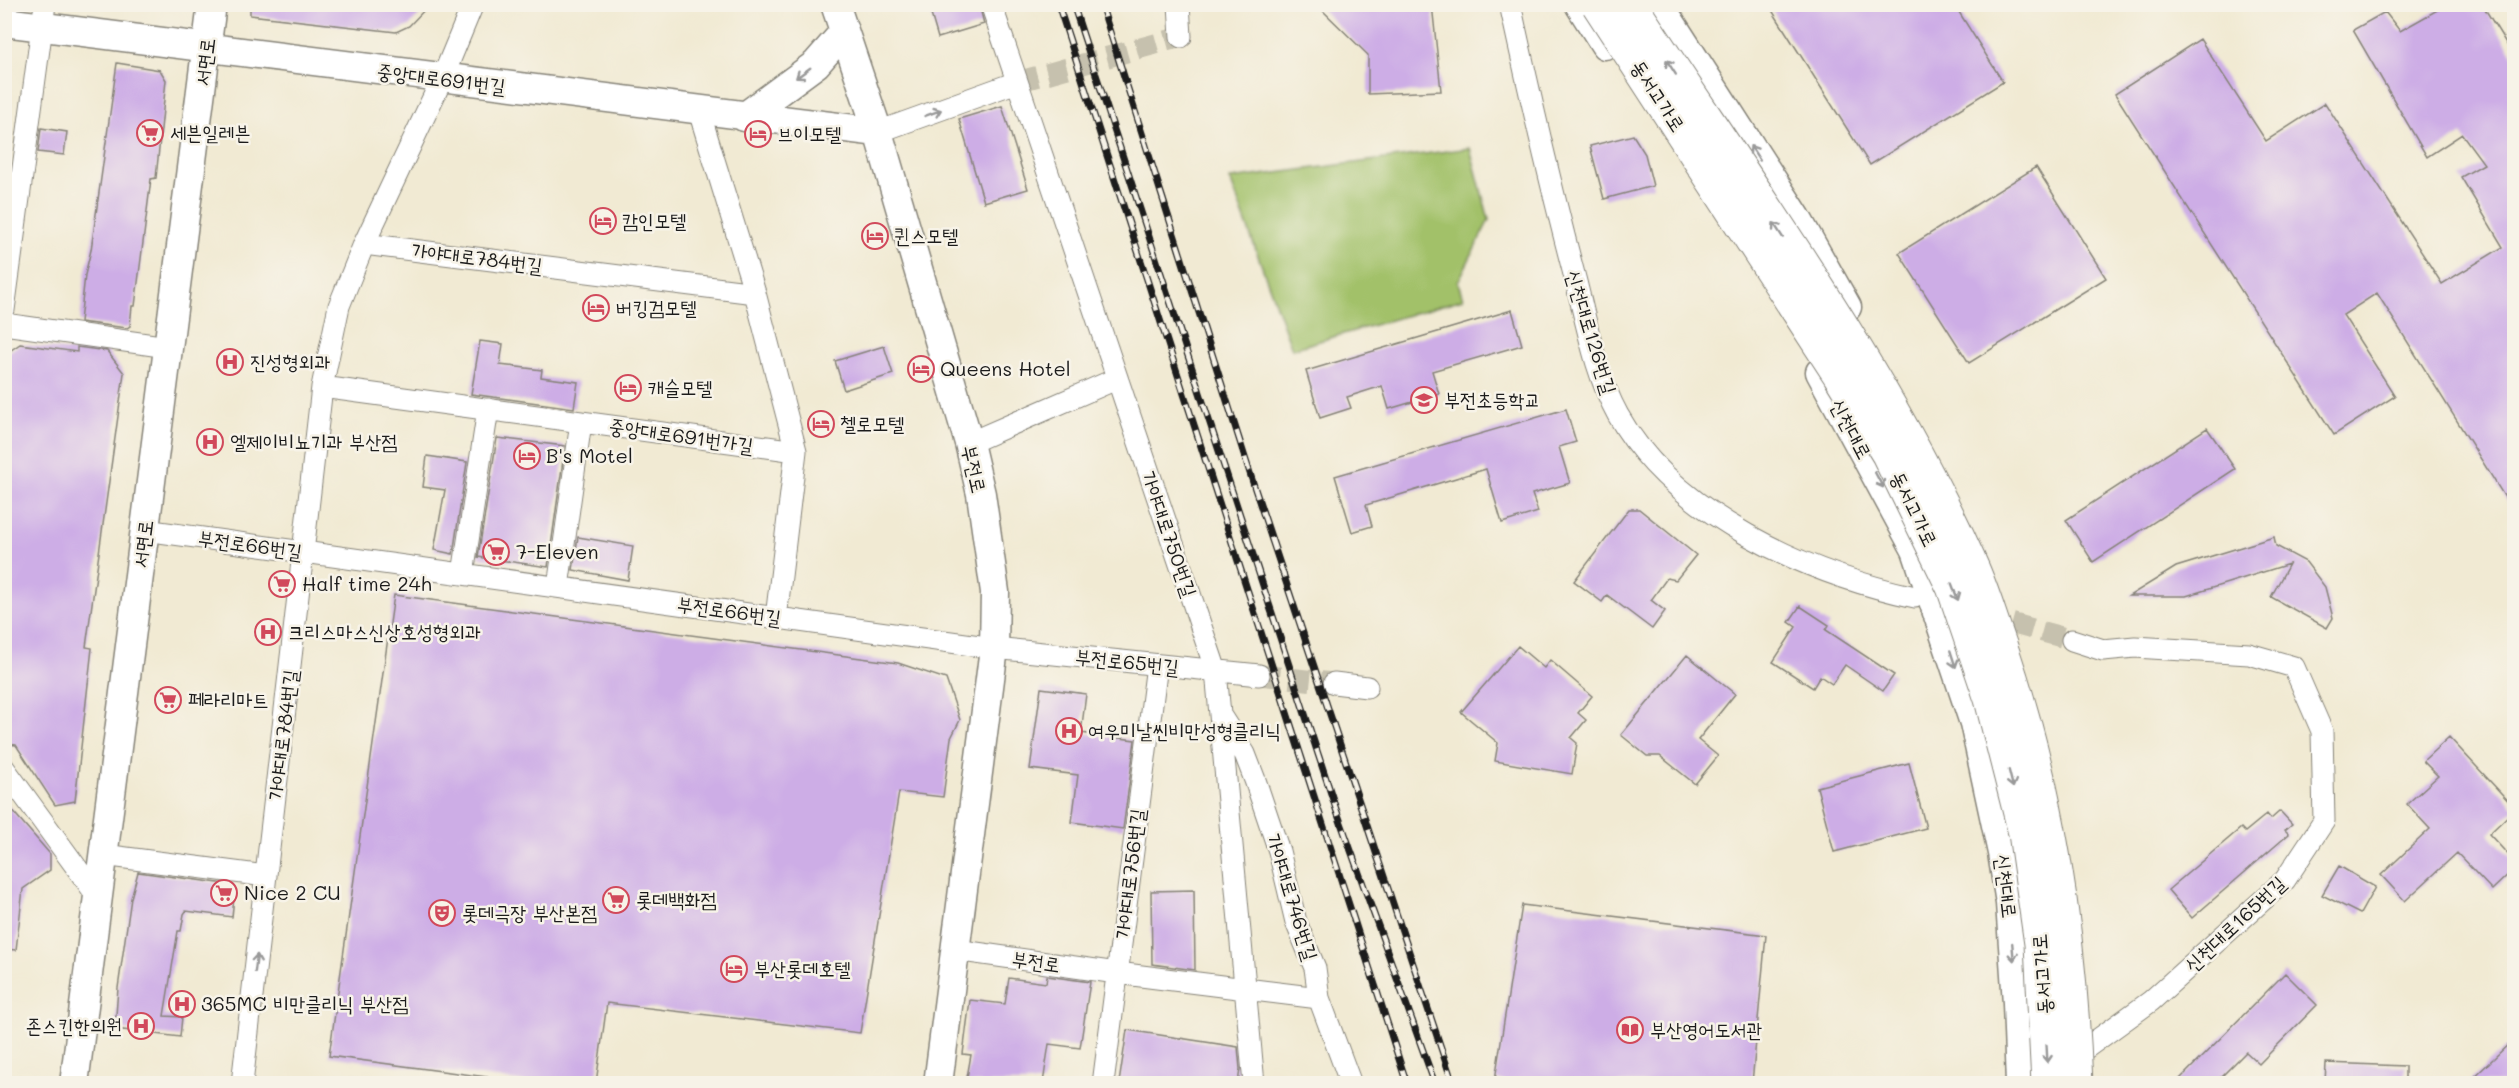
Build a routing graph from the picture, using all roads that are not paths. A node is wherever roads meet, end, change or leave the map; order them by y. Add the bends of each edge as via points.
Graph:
1 (212, 4) edge
2 (473, 4) edge
3 (835, 4) edge
4 (991, 4) edge
5 (1179, 4) edge
6 (1510, 4) edge
7 (1579, 4) edge
8 (1598, 4) edge
9 (1630, 4) edge
10 (1659, 4) edge
11 (44, 16) edge
12 (4, 22) edge
13 (844, 32) junction
14 (1181, 37) dead end
15 (207, 49) junction
16 (442, 79) junction
17 (1017, 82) junction
18 (699, 111) junction
19 (744, 117) junction
20 (878, 132) junction
21 (364, 244) junction
22 (755, 293) junction
23 (4, 310) edge
24 (4, 324) edge
25 (168, 347) junction
26 (1116, 379) junction
27 (322, 387) junction
28 (488, 409) junction
29 (574, 421) junction
30 (969, 443) junction
31 (796, 452) junction
32 (145, 530) junction
33 (304, 552) junction
34 (463, 574) junction
35 (558, 587) junction
36 (1915, 597) dead end
37 (776, 618) junction
38 (2072, 640) tunnel mouth
39 (994, 648) junction
40 (1156, 665) junction
41 (1216, 671) junction
42 (1259, 675) tunnel mouth
43 (1334, 683) tunnel mouth
44 (1367, 687) dead end
45 (1220, 716) junction
46 (4, 768) edge
47 (103, 855) junction
48 (266, 876) junction
49 (98, 897) junction
50 (955, 950) junction
51 (1117, 974) junction
52 (1246, 990) junction
53 (1319, 998) junction
54 (2082, 1051) junction
55 (74, 1083) edge
56 (242, 1083) edge
57 (938, 1083) edge
58 (1103, 1083) edge
59 (1254, 1083) edge
60 (1351, 1083) edge
61 (2020, 1083) edge
62 (2048, 1083) edge
63 (2076, 1083) edge
64 (2085, 1083) edge

1 - 15 main road, 서면로
2 - 16 street, 가야대로784번길
3 - 13 main road, 부전로
4 - 17 street, 가야대로750번길
5 - 14 street
6 - 36 street, 신천대로126번길 via 1545,162 1600,375 1619,416 1651,461 1702,507 1770,547 1823,570
7 -> 61 main road, 신천대로 via 1825,380 1917,550 1974,723 2002,853 2018,1003
8 -> 62 highway, 동서고가로, bridge via 1888,454 1953,587 1991,699 2025,833 2041,944
63 -> 9 highway, 동서고가로, bridge via 2067,943 2052,837 2019,699 1972,567 1919,457 1868,367
54 -> 10 main road via 2071,887 2053,782 2031,695 2000,605 1964,520 1797,218
11 - 12 main road, 중앙대로691번길
11 - 15 main road, 중앙대로691번길
11 - 23 street
13 -> 19 main road via 816,64
13 - 20 main road, 부전로
15 - 16 main road, 중앙대로691번길
15 - 25 main road, 서면로
16 - 18 main road, 중앙대로691번길
16 - 21 street, 가야대로784번길
20 -> 17 street
17 - 26 street, 가야대로750번길
18 - 19 main road, 중앙대로691번길
18 - 22 street
19 - 20 main road, 중앙대로691번길
20 - 30 main road, 부전로
21 - 22 street, 가야대로784번길
21 - 27 street, 가야대로784번길 via 339,306
22 - 31 street
24 - 25 street
25 - 32 main road, 서면로
26 - 30 street
26 - 41 street, 가야대로750번길
27 - 28 street
27 - 33 street, 가야대로784번길
28 - 29 street
28 - 34 street
29 - 31 street, 중앙대로691번가길
29 - 35 street
30 - 39 main road, 부전로 via 981,494 995,592
31 - 37 street
32 - 33 street, 부전로66번길
32 - 47 main road, 서면로
33 - 34 street, 부전로66번길
33 - 48 street, 가야대로784번길
34 - 35 street, 부전로66번길
35 - 37 street, 부전로66번길
37 - 39 street, 부전로66번길
38 - 54 street, 신천대로165번길 via 2103,650 2135,647 2249,654 2294,666 2322,731 2324,821 2285,880 2151,1001
39 - 40 street, 부전로65번길
39 - 50 main road, 부전로
40 - 41 street, 부전로65번길
40 - 51 street, 가야대로756번길
41 - 42 street, 부전로65번길
41 - 45 street, 가야대로750번길
43 - 44 street
45 - 52 street, 가야대로750번길
45 - 53 street, 가야대로746번길 via 1245,754 1255,780 1279,851 1296,922 1314,968
46 - 49 street
47 - 48 street
47 - 49 main road, 서면로
56 -> 48 street, 가야대로784번길
49 - 55 main road, 서면로
50 - 51 street, 부전로
50 - 57 main road, 부전로
51 - 52 street, 부전로
51 - 58 street, 가야대로756번길
52 - 53 street, 부전로
52 - 59 street, 가야대로750번길
53 - 60 street, 가야대로746번길
54 - 64 main road

